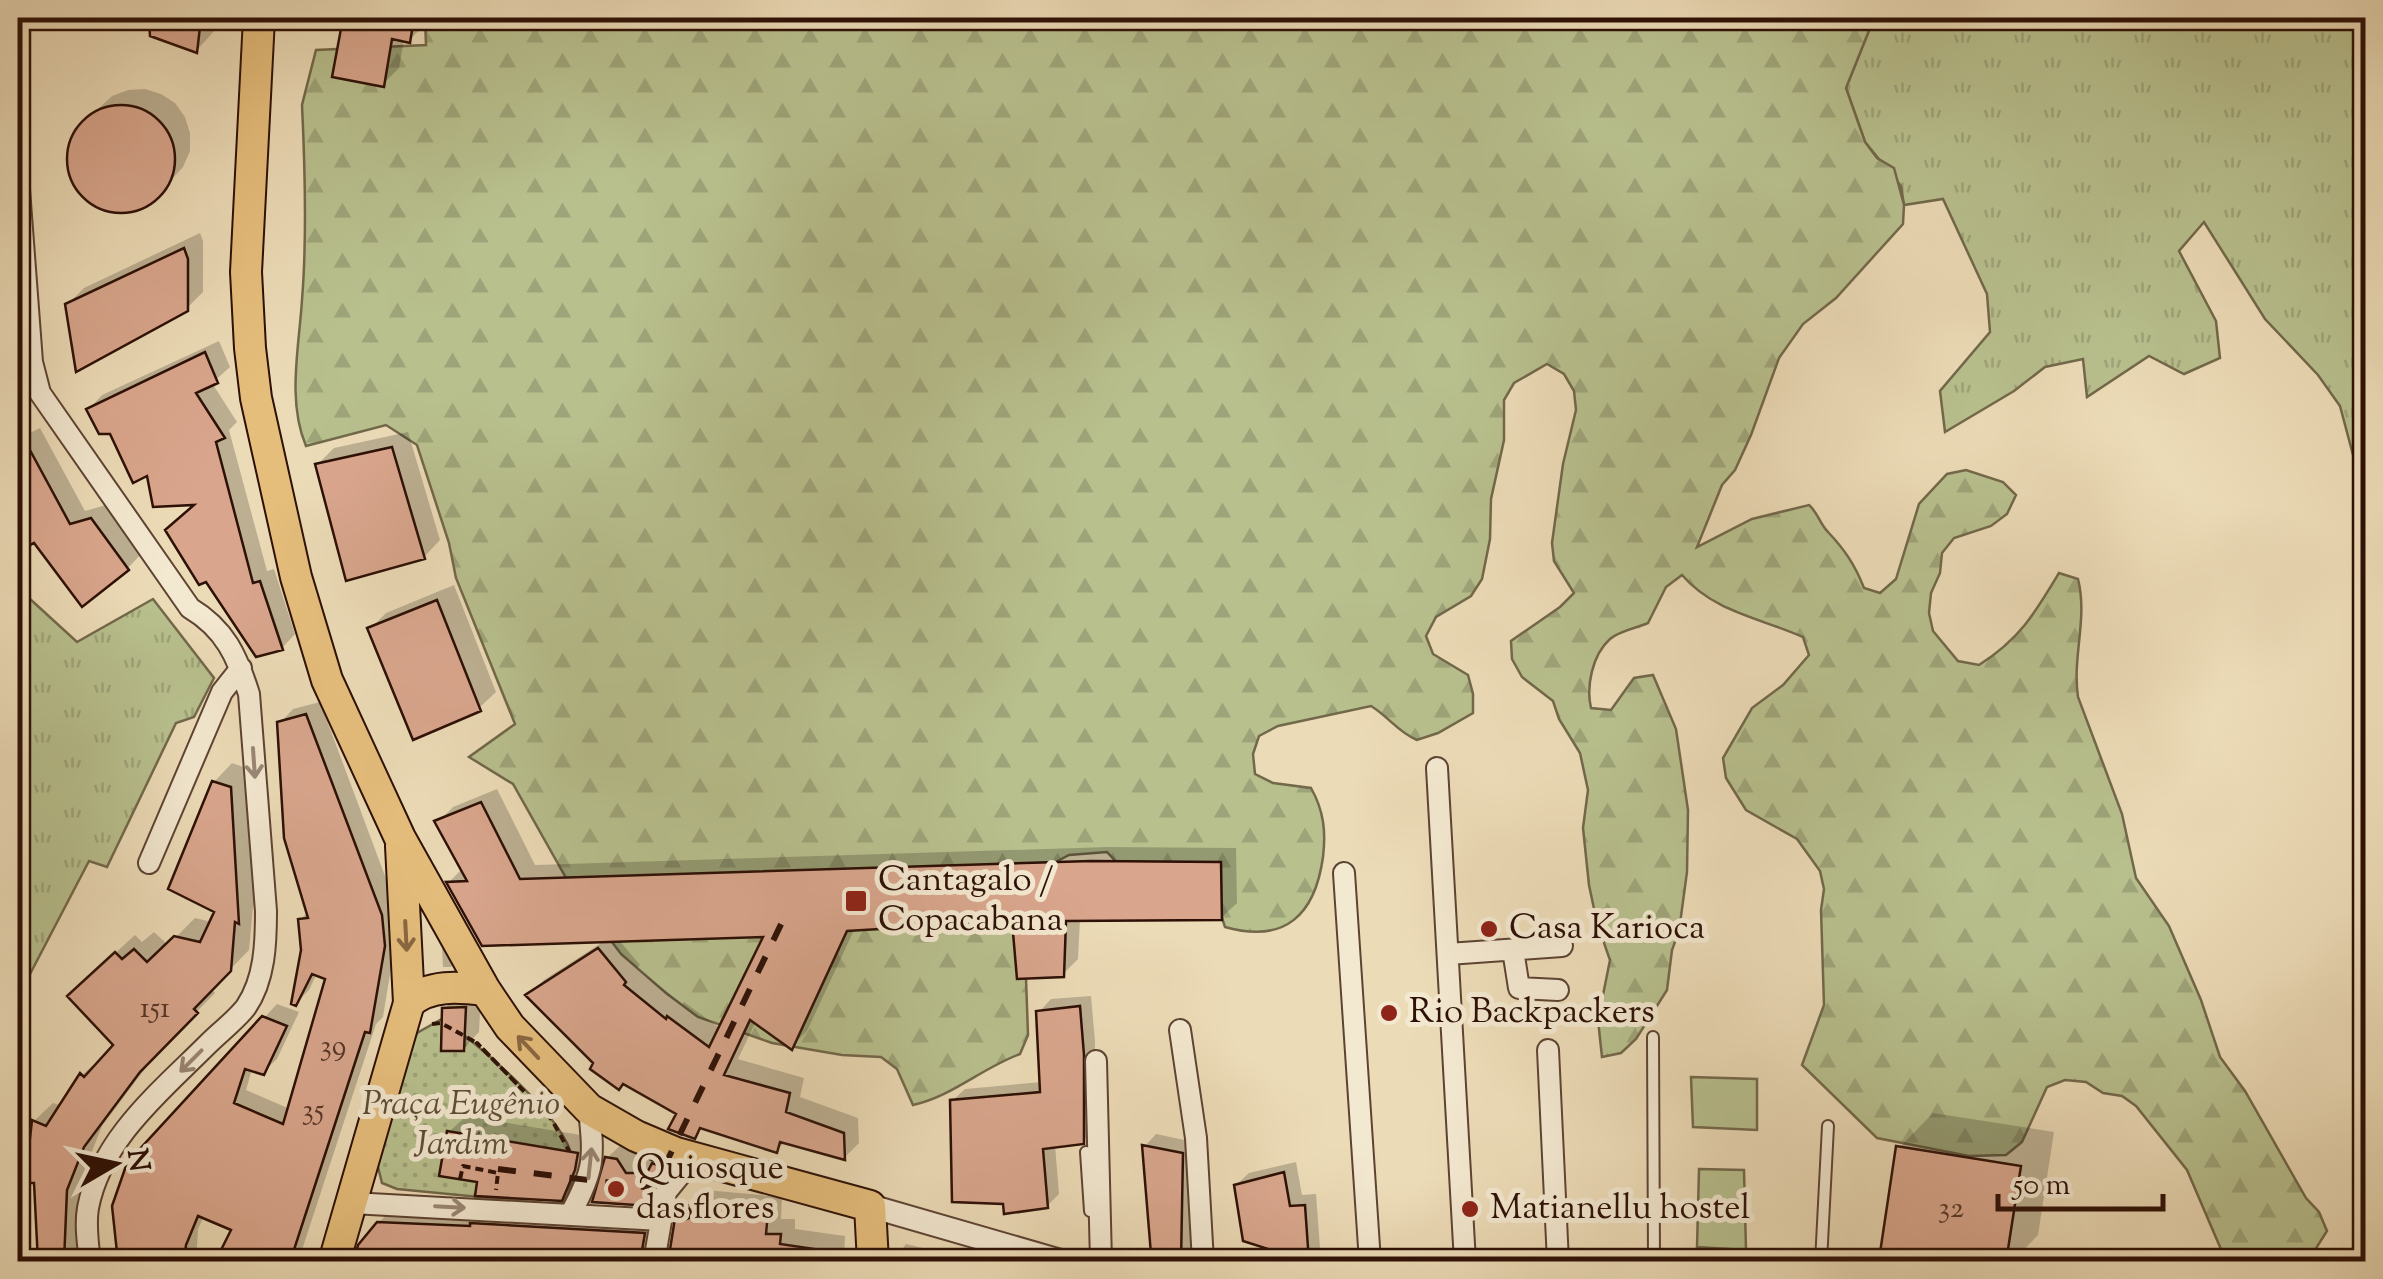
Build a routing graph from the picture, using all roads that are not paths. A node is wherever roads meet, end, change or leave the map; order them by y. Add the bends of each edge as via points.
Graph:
1 (259, 18) edge
2 (18, 176) edge
3 (18, 377) edge
4 (40, 394) junction
5 (241, 668) junction
6 (1437, 768) dead end
7 (400, 838) junction
8 (150, 863) dead end
9 (1344, 873) dead end
10 (1562, 946) dead end
11 (1514, 950) junction
12 (1448, 954) junction
13 (485, 990) junction
14 (1558, 990) dead end
15 (420, 1014) junction
16 (1180, 1030) dead end
17 (1654, 1038) dead end
18 (1548, 1050) dead end
19 (1096, 1061) dead end
20 (589, 1109) junction
21 (1828, 1126) dead end
22 (1086, 1152) dead end
23 (694, 1158) junction
24 (352, 1203) junction
25 (870, 1206) junction
26 (662, 1210) junction
27 (682, 1212) dead end
28 (571, 1213) junction
29 (90, 1262) edge
30 (334, 1262) edge
31 (654, 1262) edge
32 (873, 1262) edge
33 (1064, 1262) edge
34 (1092, 1262) edge
35 (1101, 1262) edge
36 (1203, 1262) edge
37 (1370, 1262) edge
38 (1465, 1262) edge
39 (1558, 1262) edge
40 (1654, 1262) edge
41 (1821, 1262) edge

1 - 7 main road via 246,272 256,398 296,578 327,680
2 - 4 street
3 - 4 street
4 - 5 street via 190,608 215,623
5 - 8 street via 222,692
5 -> 29 street via 249,694 266,911 260,972 246,1007 137,1116 106,1161 87,1212
6 - 12 street
7 - 13 main road
7 -> 15 main road
9 - 37 street
10 - 11 street
11 - 12 street
11 - 14 street via 1519,988
12 - 38 street
13 - 15 main road via 421,992
20 -> 13 main road via 526,1046
15 - 24 main road
16 - 36 street via 1196,1138
17 - 40 lane
18 - 39 street
19 - 35 street
20 - 23 main road
28 -> 20 street via 593,1164
21 - 41 lane
22 - 34 lane
23 - 25 main road
23 - 26 street
24 -> 28 street
24 - 30 main road
25 - 32 main road
25 - 33 street
26 - 27 lane
26 - 28 street
26 - 31 street

